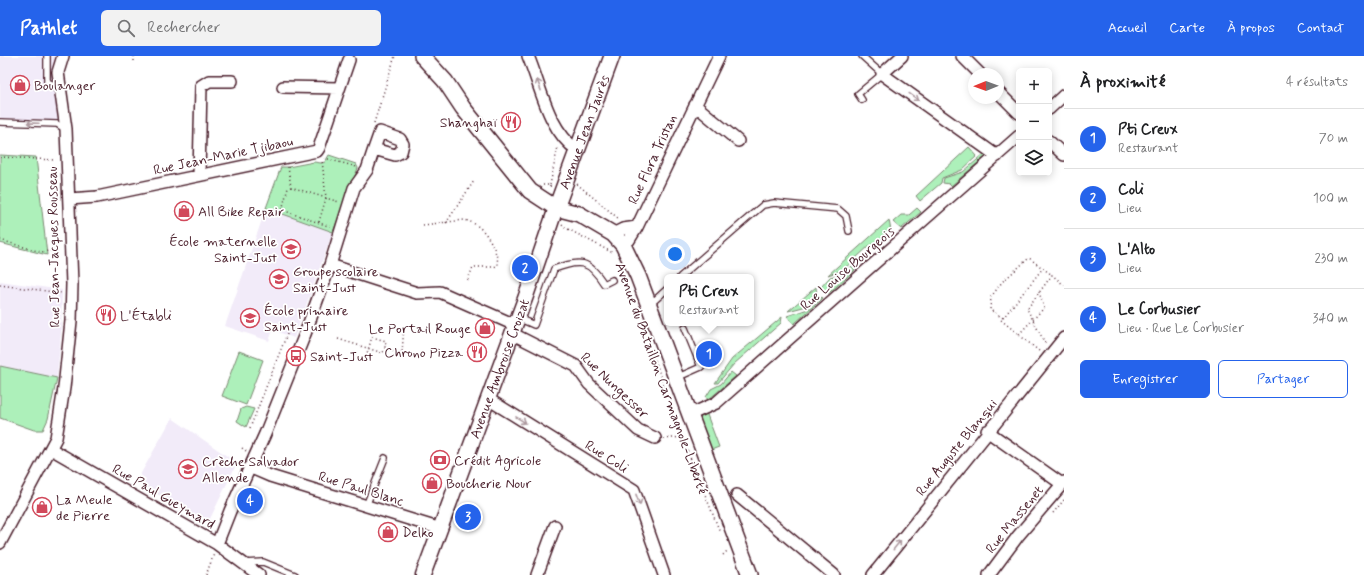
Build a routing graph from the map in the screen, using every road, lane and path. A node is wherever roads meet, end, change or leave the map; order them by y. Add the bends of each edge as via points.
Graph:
1 (46, 56) edge
2 (63, 56) edge
3 (134, 56) edge
4 (395, 56) edge
5 (422, 56) edge
6 (528, 56) edge
7 (612, 56) edge
8 (719, 56) edge
9 (862, 56) edge
10 (902, 56) edge
11 (962, 56) edge
12 (349, 60) dead end
13 (134, 63) dead end
14 (974, 68) edge
15 (882, 74) junction
16 (232, 81) dead end
17 (59, 84) junction
18 (283, 87) dead end
19 (339, 88) junction
20 (1064, 95) edge
21 (1004, 98) edge
22 (862, 100) dead end
23 (695, 105) junction
24 (1052, 106) edge
25 (1016, 110) edge
26 (0, 122) edge
27 (373, 128) dead end
28 (66, 129) junction
29 (561, 135) junction
30 (1016, 139) edge
31 (738, 141) dead end
32 (1052, 144) edge
33 (374, 149) dead end
34 (577, 150) junction
35 (1064, 155) edge
36 (997, 156) junction
37 (0, 157) edge
38 (286, 157) junction
39 (55, 160) dead end
40 (367, 170) junction
41 (199, 175) junction
42 (474, 181) dead end
43 (577, 184) dead end
44 (550, 185) dead end
45 (291, 187) junction
46 (69, 198) junction
47 (326, 198) junction
48 (348, 205) junction
49 (556, 208) junction
50 (319, 222) junction
51 (446, 223) junction
52 (423, 225) dead end
53 (637, 227) junction
54 (340, 230) junction
55 (849, 231) dead end
56 (613, 234) junction
57 (0, 240) edge
58 (58, 250) dead end
59 (620, 250) junction
60 (330, 265) junction
61 (1043, 268) junction
62 (683, 274) edge
63 (1052, 275) junction
64 (612, 280) dead end
65 (467, 282) dead end
66 (1064, 284) edge
67 (0, 285) edge
68 (664, 292) edge
69 (1039, 292) junction
70 (65, 294) dead end
71 (648, 302) junction
72 (1003, 318) junction
73 (1033, 320) junction
74 (515, 325) junction
75 (418, 326) dead end
76 (685, 328) dead end
77 (300, 333) dead end
78 (1019, 334) junction
79 (1064, 338) edge
80 (338, 339) dead end
81 (650, 345) dead end
82 (385, 348) junction
83 (369, 349) junction
84 (1043, 355) junction
85 (365, 360) dead end
86 (676, 378) junction
87 (488, 399) junction
88 (689, 415) junction
89 (250, 428) dead end
90 (987, 431) junction
91 (682, 437) junction
92 (655, 438) joint
93 (51, 449) junction
94 (385, 458) dead end
95 (249, 467) junction
96 (1063, 484) edge
97 (737, 495) dead end
98 (1064, 500) edge
99 (366, 506) junction
100 (1052, 513) dead end
101 (555, 526) dead end
102 (441, 530) junction
103 (722, 538) dead end
104 (0, 543) edge
105 (218, 544) junction
106 (725, 544) dead end
107 (730, 557) dead end
108 (243, 564) junction
109 (259, 575) edge
110 (295, 575) edge
111 (424, 575) edge
112 (537, 575) edge
113 (664, 575) edge
114 (750, 575) edge
115 (834, 575) edge
116 (873, 575) edge
117 (989, 575) edge

1 - 17 lane via 47,82 55,86
2 - 17 street, Rue Jean-Jacques Rousseau via 58,72
3 - 13 path
4 - 27 path
5 - 49 main road via 445,81 463,108 530,191
29 -> 6 street via 547,116
7 - 34 main road, Avenue Jean Jaurès
8 - 23 street, Rue Flora Tristan
9 - 15 lane
10 - 15 street
11 - 14 street
12 - 19 street, Rue Jean-Marie Tjibaou
15 - 22 lane via 858,94
15 -> 36 street
16 - 41 street via 209,81 201,86
17 - 28 street, Rue Jean-Jacques Rousseau
18 - 19 street
19 - 38 street, Rue Jean-Marie Tjibaou via 317,151
20 - 24 street
21 - 25 street
23 - 31 street, Rue Flora Tristan
23 - 53 street, Rue Flora Tristan
28 -> 26 lane via 57,124
28 - 46 street, Rue Jean-Jacques Rousseau
29 - 34 street
29 - 44 path
30 - 36 street, Rue Louise Bourgeois
32 - 35 street
33 - 40 street
34 - 49 main road, Avenue Jean Jaurès
36 - 88 street, Rue Louise Bourgeois via 716,403
37 - 39 path
38 - 41 street, Rue Jean-Marie Tjibaou
38 - 45 path
40 - 47 path via 322,158
40 - 48 street via 354,188
41 - 46 street, Rue Jean-Marie Tjibaou via 97,197
42 - 51 path
43 - 53 path via 618,218
45 - 47 path
45 - 50 path via 288,188 282,210
46 - 93 street, Rue Jean-Jacques Rousseau via 71,321 64,388 56,438
47 - 48 path
47 - 50 path
48 - 54 street
49 - 56 main road, Avenue du Bataillon Carmagnole-Liberté via 579,214
49 - 59 path, Avenue du Bataillon Carmagnole-Liberté via 560,221 566,228 608,250
49 - 74 street, Avenue Ambroise Croizat
50 - 54 path
51 - 52 path
51 - 65 path via 464,220 475,223 489,239 495,254 498,265 473,267
53 - 56 street, Rue Flora Tristan
53 - 59 street, Rue Flora Tristan
54 - 60 street
55 - 62 lane via 846,216 838,209 768,203 752,213
56 - 59 main road, Avenue du Bataillon Carmagnole-Liberté
57 - 58 path via 41,252
59 - 71 main road, Avenue du Bataillon Carmagnole-Liberté
60 - 74 street, Rue Nungesser via 417,293 440,292
60 - 95 street via 265,434
61 - 63 path
61 - 72 path
61 - 72 path via 1029,258 1002,282 991,297 990,310
63 - 66 path
63 - 69 path
64 - 74 lane via 604,284 595,270 584,262 554,269 534,325
67 - 70 path
68 - 71 lane
69 - 73 path via 1044,308
69 - 73 path via 1027,309
71 - 86 main road, Avenue du Bataillon Carmagnole-Liberté
72 - 78 path via 1001,320
73 - 78 path
73 - 84 path via 1046,343
74 - 87 street, Avenue Ambroise Croizat
74 - 92 street, Rue Nungesser via 576,366 589,384 638,430
75 - 82 path via 404,326 402,353
76 - 86 lane via 701,367
77 - 89 path via 289,329
78 - 84 path
79 - 84 street, Rue Auguste Blanqui
80 - 83 path
81 - 91 path, Avenue du Bataillon Carmagnole-Liberté
82 - 83 path via 383,354
82 - 83 path via 386,341 372,337
83 - 85 path
84 - 90 street, Rue Auguste Blanqui
86 - 88 main road, Avenue du Bataillon Carmagnole-Liberté
87 - 102 street, Avenue Ambroise Croizat
87 -> 113 street, Rue Coli via 634,490
88 - 114 main road, Avenue du Bataillon Carmagnole-Liberté
90 - 96 street
116 -> 90 street, Rue Auguste Blanqui
91 - 92 path
91 - 103 path, Avenue du Bataillon Carmagnole-Liberté
93 - 104 street, Rue Jean-Jacques Rousseau
93 - 105 street, Rue Paul Gueymard
94 - 99 lane
95 - 99 street, Rue Paul Blanc
95 - 105 street
96 - 117 street, Rue Massenet via 1018,536
97 - 115 street
98 - 100 path
99 - 102 street, Rue Paul Blanc
101 - 112 street
102 - 111 street, Avenue Ambroise Croizat
105 - 108 street, Rue Paul Gueymard
106 - 107 path
108 - 109 street, Rue Paul Gueymard
108 - 110 lane via 263,562

